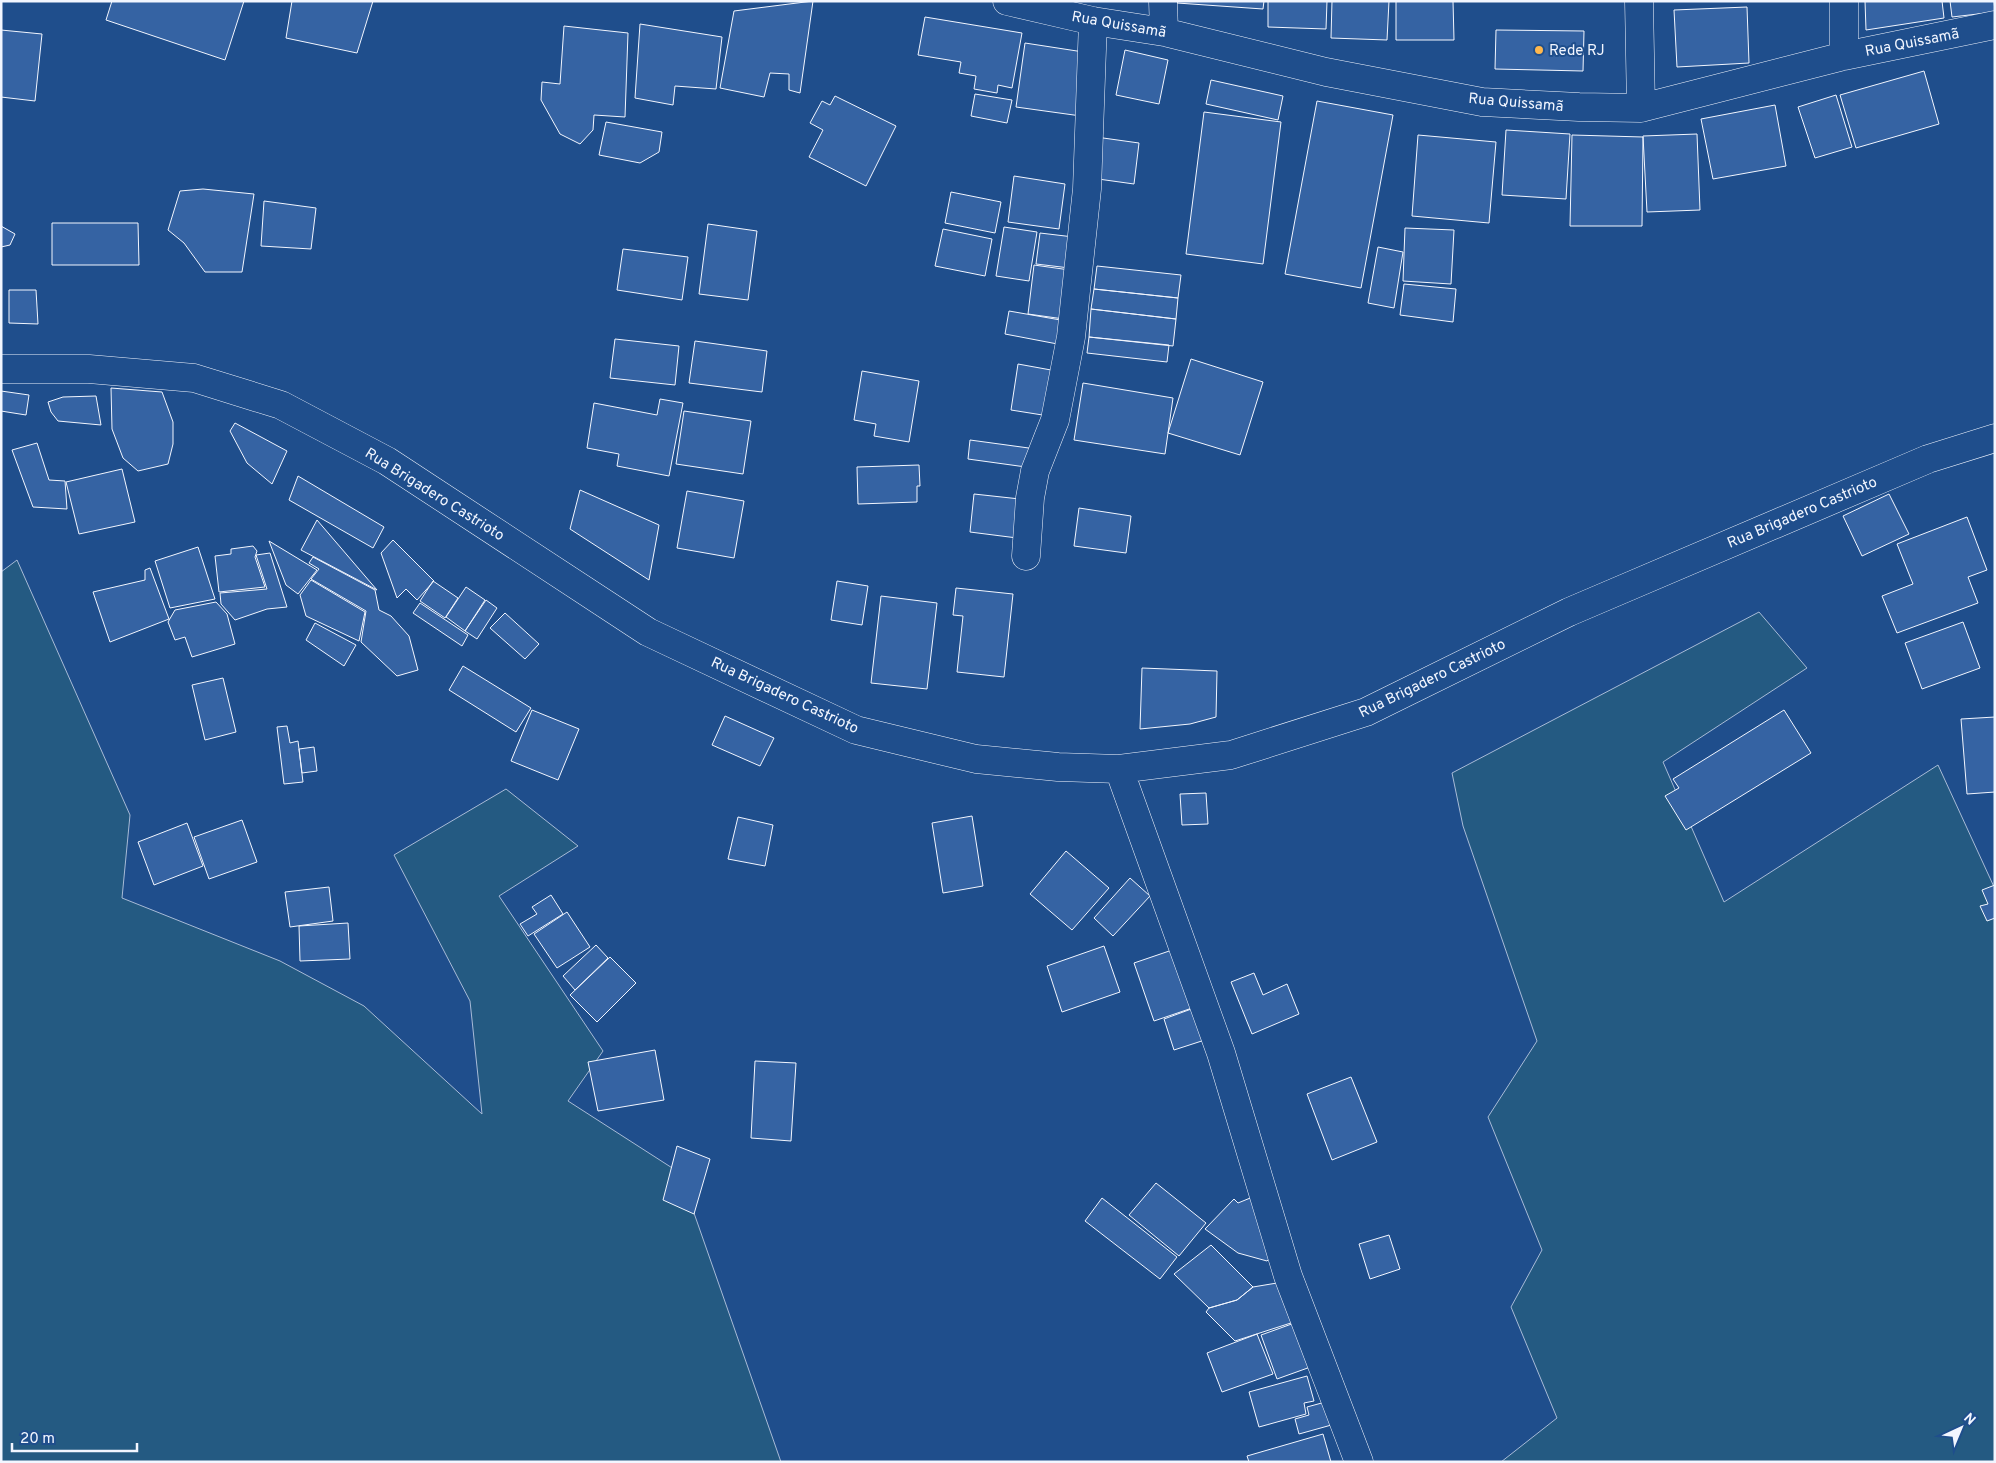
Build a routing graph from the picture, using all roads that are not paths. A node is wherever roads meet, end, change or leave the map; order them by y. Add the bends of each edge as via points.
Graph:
1 (1007, 1) edge
2 (1163, 1) edge
3 (1639, 1) edge
4 (1844, 1) edge
5 (1093, 21) junction
6 (1995, 26) edge
7 (1164, 32) junction
8 (1844, 56) junction
9 (1641, 108) junction
10 (1, 369) edge
11 (1995, 438) edge
12 (1026, 556) dead end
13 (1119, 769) junction
14 (1358, 1462) edge

1 - 5 street, Rua Quissamã
2 - 7 street
3 - 9 street
4 - 8 street
5 - 7 street, Rua Quissamã
5 - 12 street via 1087,190 1071,337 1055,420 1035,471
6 - 8 street, Rua Quissamã
7 - 9 street, Rua Quissamã via 1326,72 1482,102
8 - 9 street, Rua Quissamã
10 - 13 street, Rua Brigadero Castrioto via 88,370 194,378 281,405 387,461 648,632 856,730 976,759
11 - 13 street, Rua Brigadero Castrioto via 1928,458 1569,612 1366,712 1231,755
13 - 14 street via 1221,1053 1288,1276

